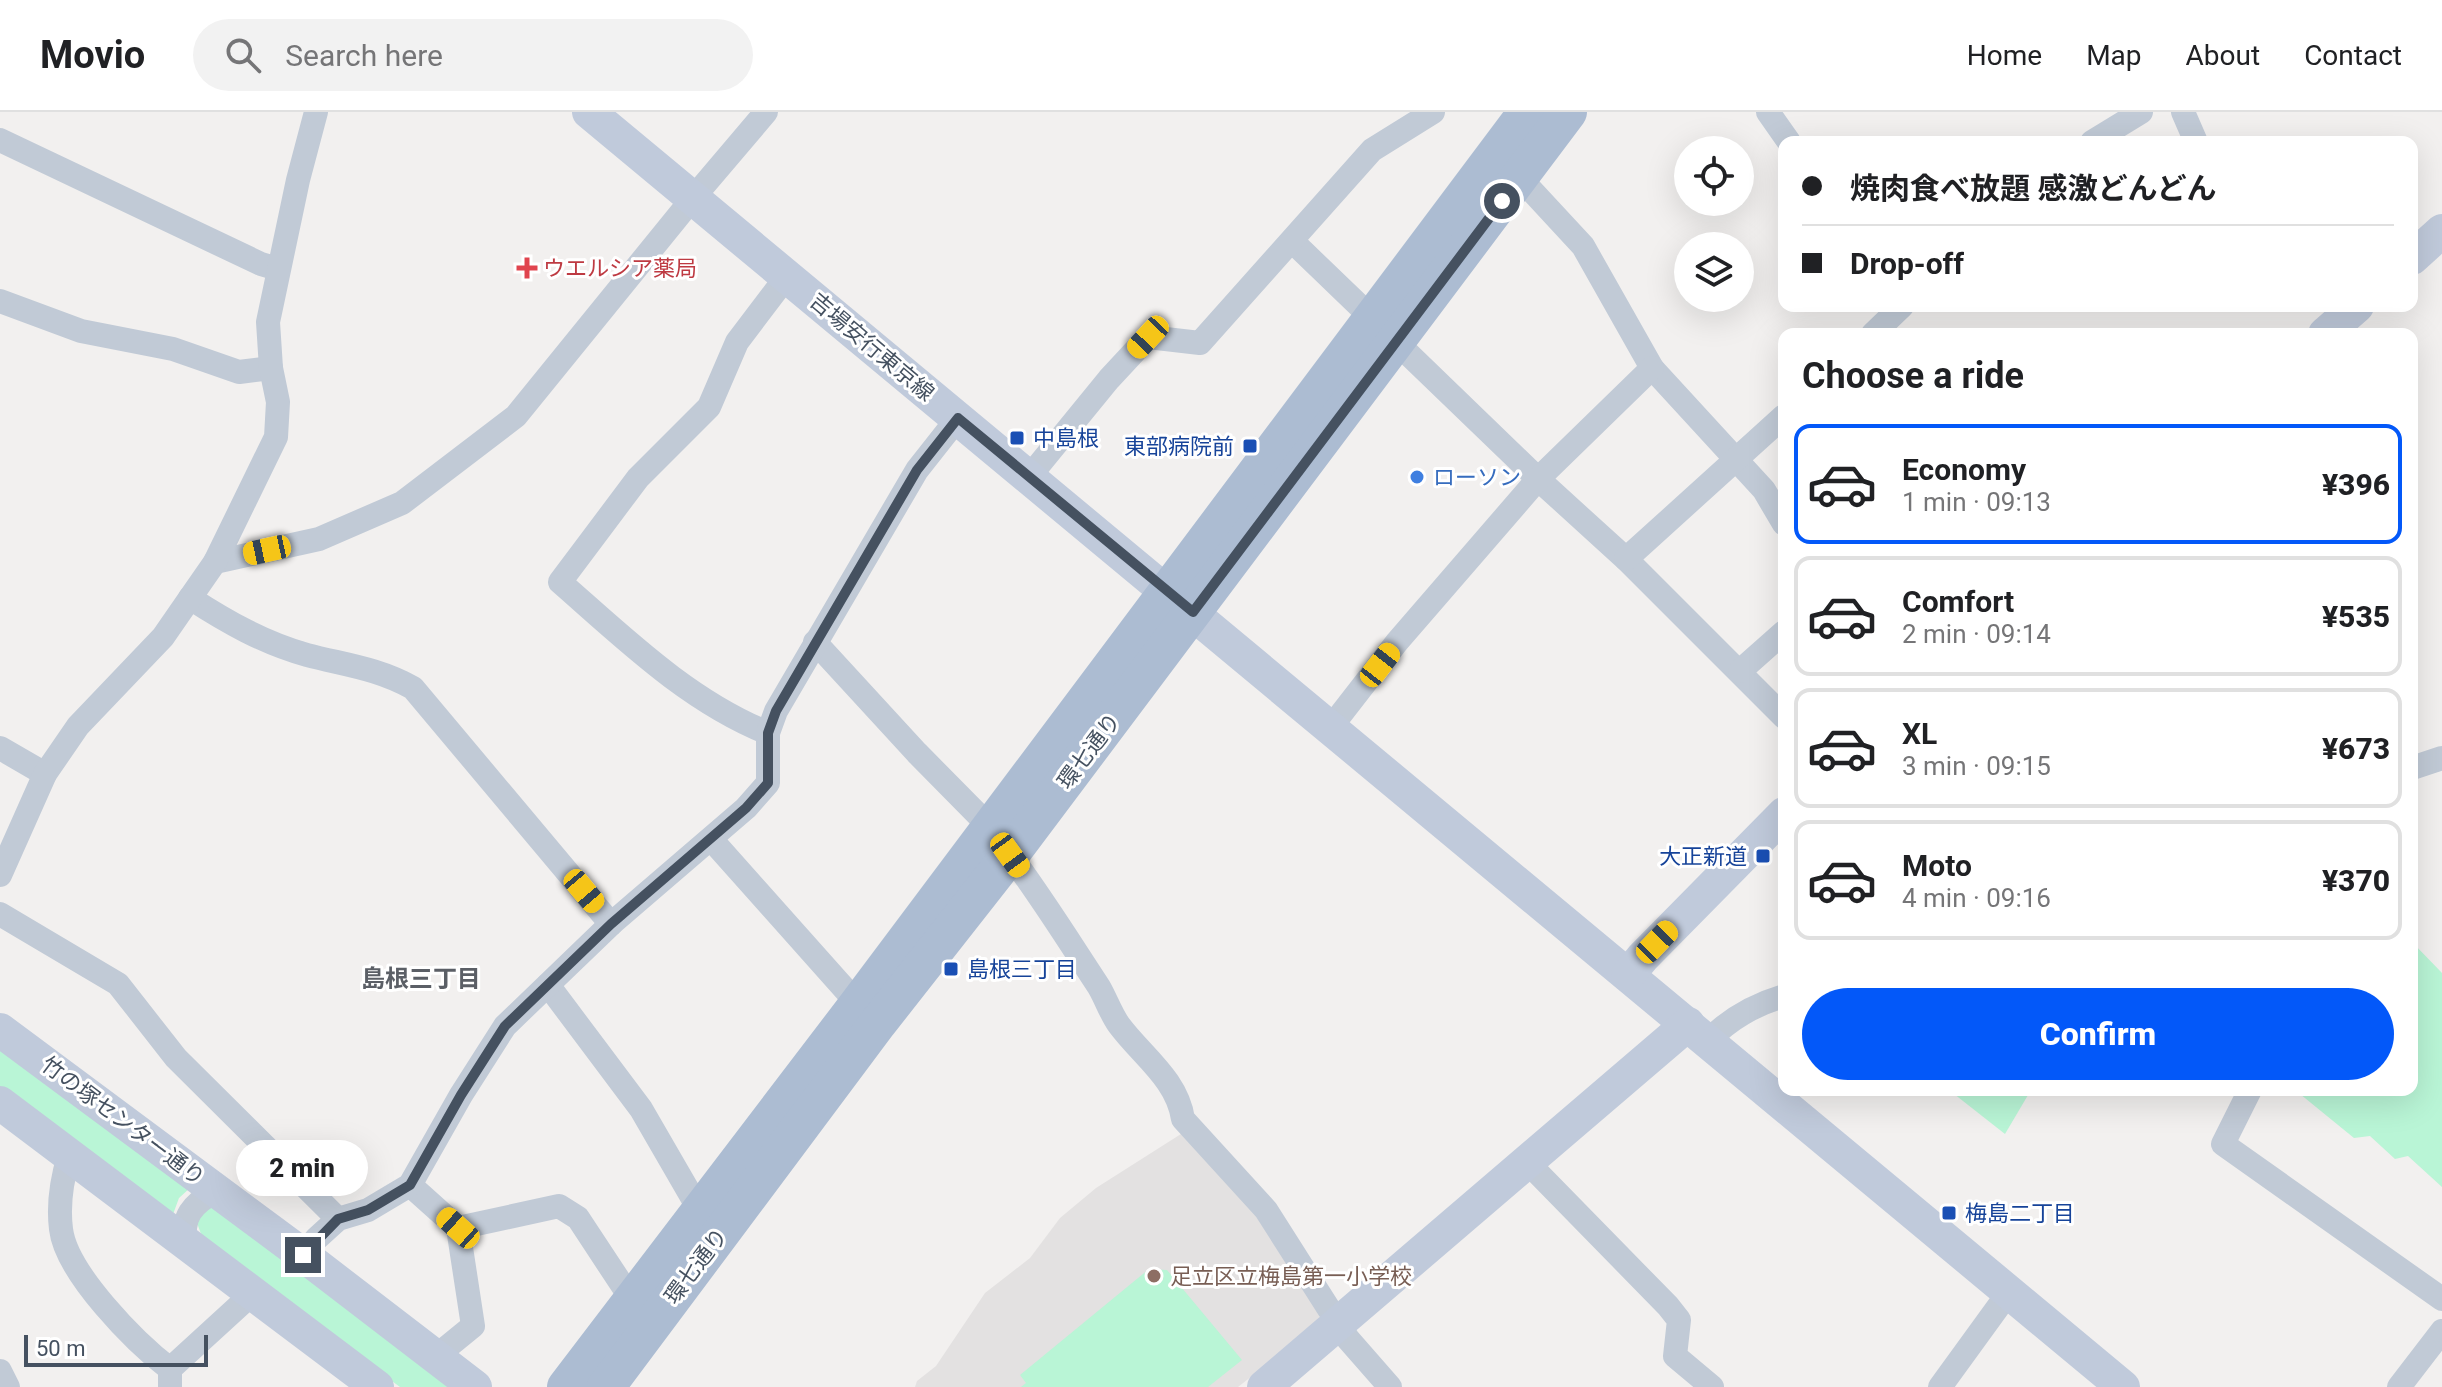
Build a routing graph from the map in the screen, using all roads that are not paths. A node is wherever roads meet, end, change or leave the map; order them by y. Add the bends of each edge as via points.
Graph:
1 (316, 112) edge
2 (589, 112) edge
3 (766, 112) edge
4 (1433, 112) edge
5 (1527, 112) edge
6 (1568, 112) edge
7 (1768, 112) edge
8 (2141, 112) edge
9 (2183, 112) edge
10 (1391, 123) edge
11 (1785, 136) edge
12 (2102, 136) edge
13 (2193, 136) edge
14 (0, 140) edge
15 (1519, 177) junction
16 (693, 198) junction
17 (2442, 231) edge
18 (1292, 241) junction
19 (2418, 253) edge
20 (278, 269) junction
21 (787, 276) junction
22 (0, 301) edge
23 (1895, 312) edge
24 (1879, 328) edge
25 (1384, 330) junction
26 (271, 368) junction
27 (1652, 368) junction
28 (958, 418) junction
29 (1778, 421) edge
30 (1735, 459) junction
31 (1029, 477) junction
32 (1538, 479) junction
33 (1778, 514) edge
34 (1626, 559) junction
35 (215, 562) junction
36 (190, 598) junction
37 (1180, 602) junction
38 (1778, 637) edge
39 (815, 642) junction
40 (1740, 671) junction
41 (1778, 711) edge
42 (1331, 727) junction
43 (768, 733) junction
44 (0, 748) edge
45 (2442, 758) edge
46 (2418, 766) edge
47 (45, 774) junction
48 (1778, 820) edge
49 (711, 839) junction
50 (1000, 841) junction
51 (0, 875) edge
52 (0, 914) edge
53 (611, 924) junction
54 (1628, 975) junction
55 (548, 985) junction
56 (1778, 998) edge
57 (858, 1004) junction
58 (0, 1030) edge
59 (1698, 1032) junction
60 (2247, 1096) edge
61 (0, 1103) edge
62 (69, 1156) junction
63 (1526, 1161) junction
64 (410, 1185) junction
65 (216, 1191) junction
66 (700, 1211) junction
67 (338, 1219) junction
68 (458, 1228) junction
69 (186, 1244) junction
70 (303, 1255) junction
71 (2009, 1292) junction
72 (252, 1294) junction
73 (2442, 1299) edge
74 (632, 1300) junction
75 (1338, 1323) junction
76 (2442, 1331) edge
77 (435, 1357) junction
78 (0, 1371) edge
79 (170, 1378) edge
80 (8, 1387) edge
81 (377, 1387) edge
82 (475, 1387) edge
83 (566, 1387) edge
84 (606, 1387) edge
85 (1264, 1387) edge
86 (1390, 1387) edge
87 (1712, 1387) edge
88 (1940, 1387) edge
89 (2123, 1387) edge
90 (2399, 1387) edge

1 - 20 street
2 - 16 street, 吉場安行東京線
3 - 16 street
4 - 10 street
5 - 25 main road, 環七通り
6 - 15 main road, 環七通り
7 - 11 street
8 - 12 street
9 - 13 street
10 - 18 street
14 - 20 street
15 - 25 main road, 環七通り
15 - 27 street via 1583,246
16 - 21 street, 吉場安行東京線
16 - 35 street via 516,416 402,503 319,539
17 - 19 street
18 - 25 street
18 - 31 street via 1200,343 1148,337
20 - 26 street via 268,322
21 - 28 street, 吉場安行東京線
21 - 43 street via 737,342 709,407 638,478 560,582 649,660 739,722
22 - 26 street via 81,331 173,349 239,372
23 - 24 street
25 - 32 street
25 - 37 main road, 環七通り
26 - 35 street via 278,402 276,437
27 - 30 street
27 - 32 street
28 - 31 street, 吉場安行東京線
28 - 39 street via 917,470
29 - 30 street
30 - 33 street
30 - 34 street
31 - 37 street, 吉場安行東京線
32 - 34 street
32 - 42 street
34 - 40 street
35 - 36 street
36 - 47 street via 163,637 78,726
36 - 53 street via 263,640 388,674 413,688
37 - 42 street, 吉場安行東京線
37 - 50 main road, 環七通り
38 - 40 street
39 - 43 street
39 - 50 street
40 - 41 street
42 - 54 street, 吉場安行東京線
43 - 49 street via 768,783
44 - 47 street
45 - 46 street
47 - 51 street
48 - 54 street
49 - 53 street
49 - 57 street
50 - 57 main road, 環七通り
50 - 75 street via 1058,923 1118,1023 1170,1083 1183,1119 1266,1210
50 - 84 main road, 環七通り via 878,1023
52 - 67 street via 118,984 176,1058
53 - 55 street
54 - 59 street, 吉場安行東京線
55 - 64 street via 505,1026
55 - 66 street via 641,1109
56 - 59 street
57 - 66 main road, 環七通り
58 - 65 street, 竹の塚センター通り
59 - 63 street
59 - 71 street, 吉場安行東京線
60 - 73 street via 2223,1144
61 - 62 street
62 - 69 street
62 - 79 street via 62,1180 61,1231 76,1267
63 - 75 street
63 - 87 street via 1668,1306 1679,1320 1675,1356
64 - 67 street via 368,1210
64 - 68 street
65 - 69 street via 189,1211 184,1221
65 - 70 street, 竹の塚センター通り
66 - 74 main road, 環七通り
67 - 70 street
68 - 74 street via 559,1206 578,1218
68 - 77 street via 473,1326
69 - 72 street
70 - 77 street, 竹の塚センター通り
71 - 88 street
71 - 89 street, 吉場安行東京線
72 - 79 street
72 - 81 street
74 - 83 main road, 環七通り
75 - 85 street
75 - 86 street
76 - 90 street
77 - 82 street, 竹の塚センター通り
78 - 80 street

